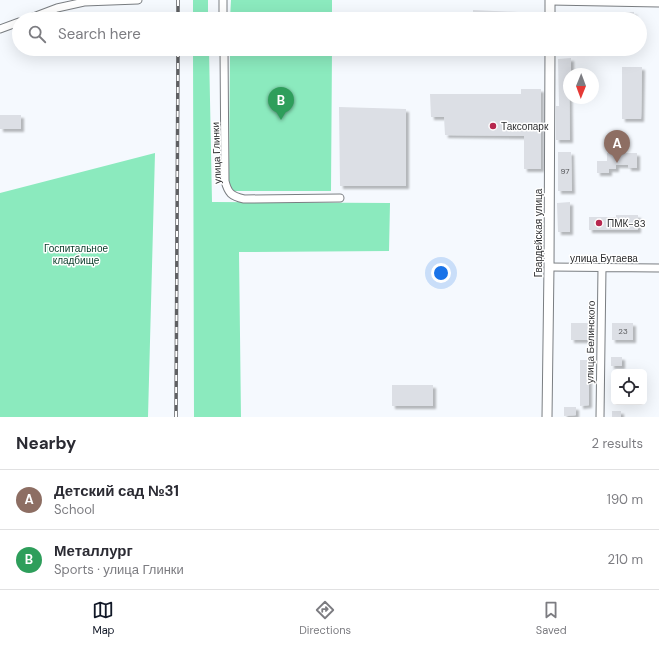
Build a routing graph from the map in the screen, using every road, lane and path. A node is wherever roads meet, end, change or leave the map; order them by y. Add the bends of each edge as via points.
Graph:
1 (138, 0) edge
2 (223, 0) edge
3 (550, 0) edge
4 (659, 3) edge
5 (46, 12) edge
6 (224, 12) edge
7 (550, 12) edge
8 (12, 25) edge
9 (0, 29) edge
10 (224, 56) edge
11 (550, 56) edge
12 (340, 198) dead end
13 (549, 267) junction
14 (602, 268) junction
15 (659, 268) edge
16 (547, 417) edge
17 (600, 417) edge

1 - 5 street via 84,2
2 - 6 street
3 - 4 street
3 - 7 street
8 - 9 street
10 - 12 street, улица Глинки via 225,181 231,194 244,199
11 - 13 street, Гвардейская улица
13 - 14 street, улица Бутаева
13 - 16 street, Гвардейская улица
14 - 15 street, улица Бутаева
14 - 17 street, улица Белинского

